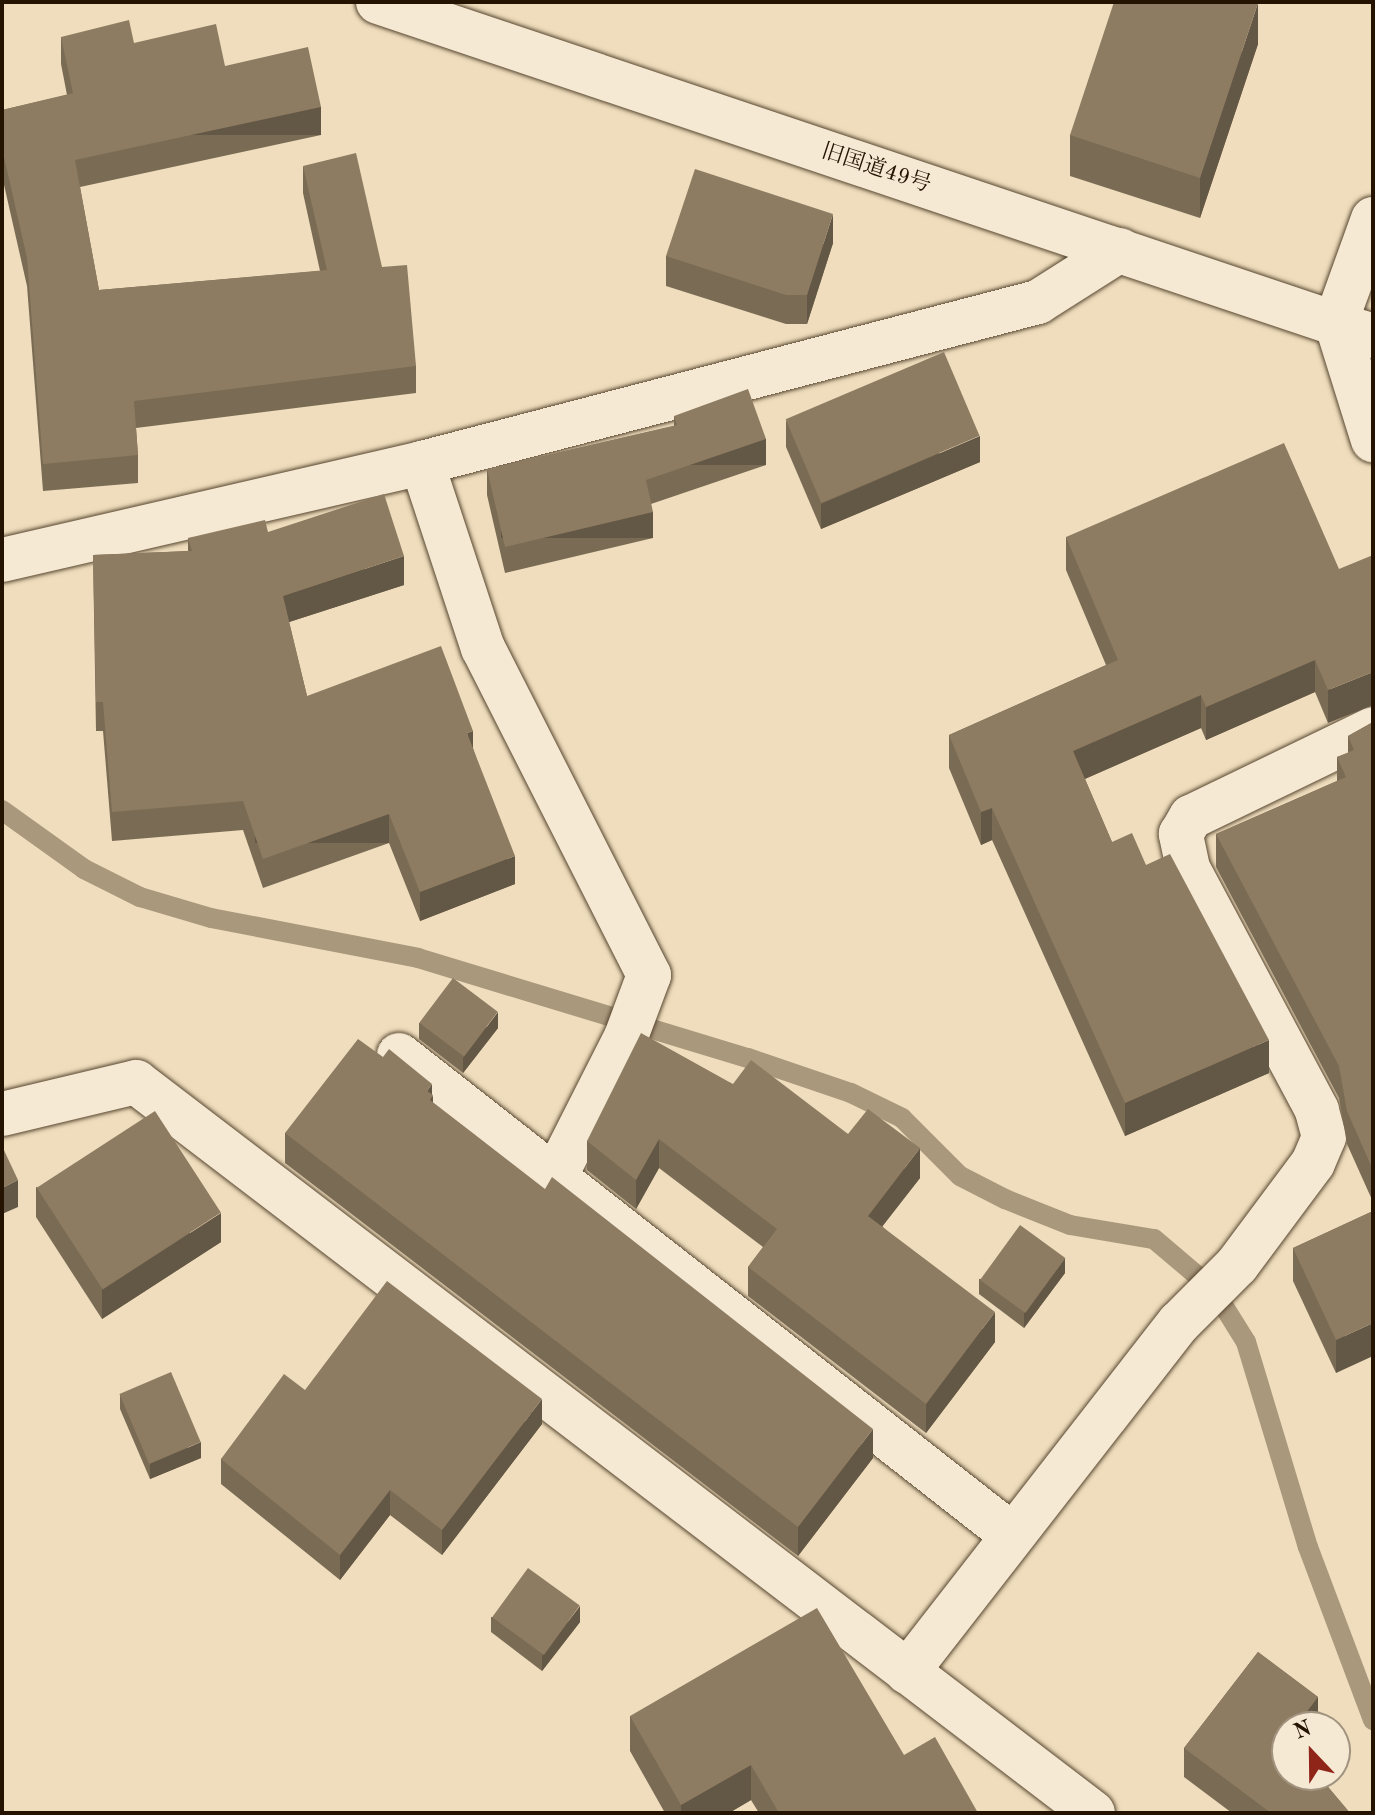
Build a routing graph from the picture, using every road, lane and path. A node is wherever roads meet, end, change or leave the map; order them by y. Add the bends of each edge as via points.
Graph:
1 (378, 2) edge
2 (1373, 219) edge
3 (1120, 250) junction
4 (1355, 329) edge
5 (1373, 440) edge
6 (422, 463) junction
7 (2, 560) edge
8 (1373, 729) edge
9 (399, 1055) edge
10 (2, 1114) edge
11 (555, 1177) junction
12 (1012, 1535) junction
13 (907, 1672) junction
14 (1093, 1813) edge

1 - 3 street, 旧国道49号
2 - 4 street
3 - 4 street, 旧国道49号
3 - 6 street via 1038,302
4 - 5 street
6 - 7 street
6 - 11 street via 483,648 649,975 626,1037
8 - 12 street via 1191,817 1181,834 1188,868 1317,1110 1324,1137 1313,1163 1237,1265 1179,1323
9 - 11 street
10 - 13 street via 136,1082
11 - 12 street
12 - 13 street
13 - 14 street

